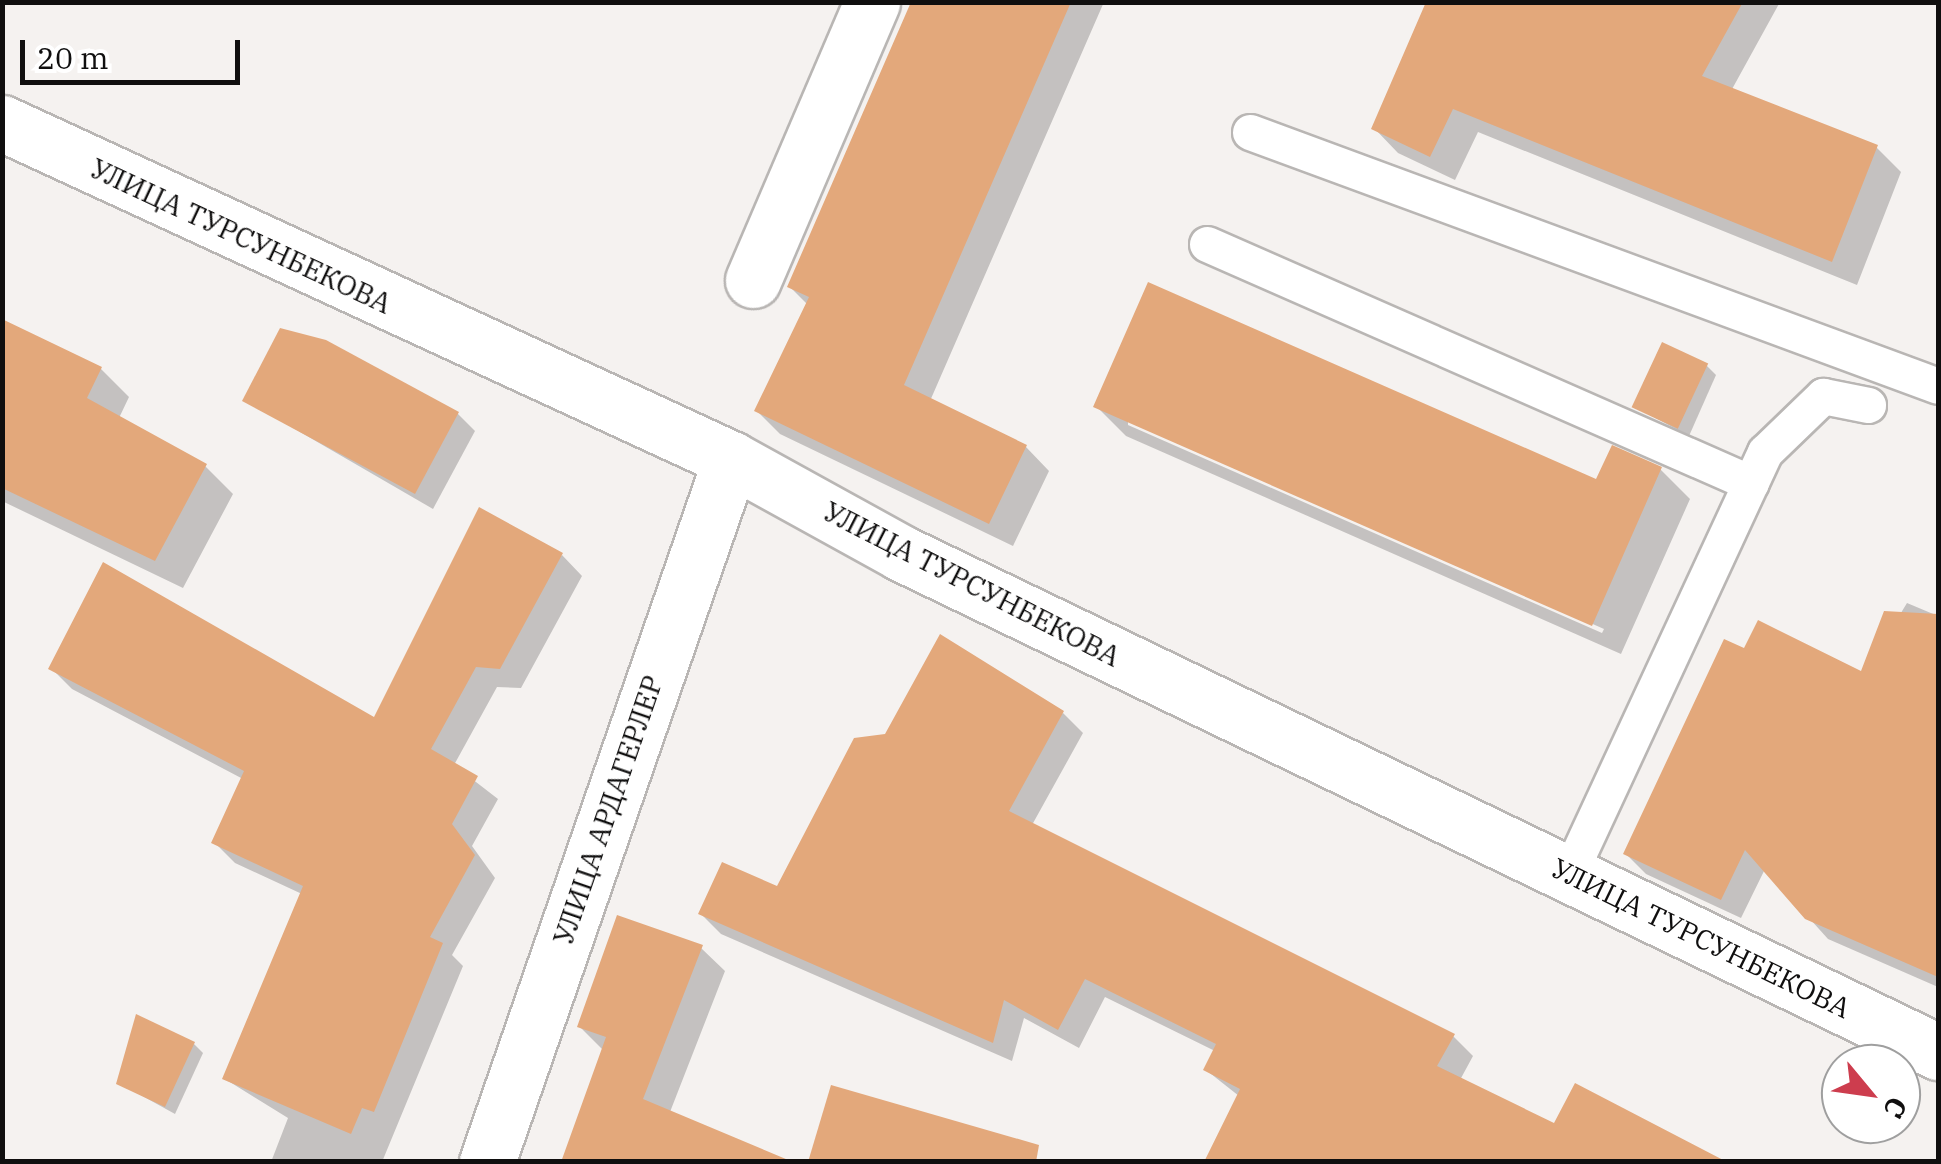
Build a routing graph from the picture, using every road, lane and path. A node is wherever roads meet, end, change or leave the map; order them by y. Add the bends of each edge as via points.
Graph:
1 (872, 2) edge
2 (2, 123) edge
3 (1250, 132) dead end
4 (1207, 244) dead end
5 (754, 280) dead end
6 (1938, 386) edge
7 (1868, 406) dead end
8 (731, 459) junction
9 (1750, 483) junction
10 (1569, 874) junction
11 (1938, 1052) edge
12 (487, 1162) edge

1 - 5 street
2 - 8 street, УЛИЦА ТУРСУНБЕКОВА
3 - 6 lane
4 - 9 lane
7 - 9 lane via 1822,396 1765,452
8 - 10 street, УЛИЦА ТУРСУНБЕКОВА via 902,553
8 - 12 street, УЛИЦА АРДАГЕРЛЕР
9 - 10 lane
10 - 11 street, УЛИЦА ТУРСУНБЕКОВА

